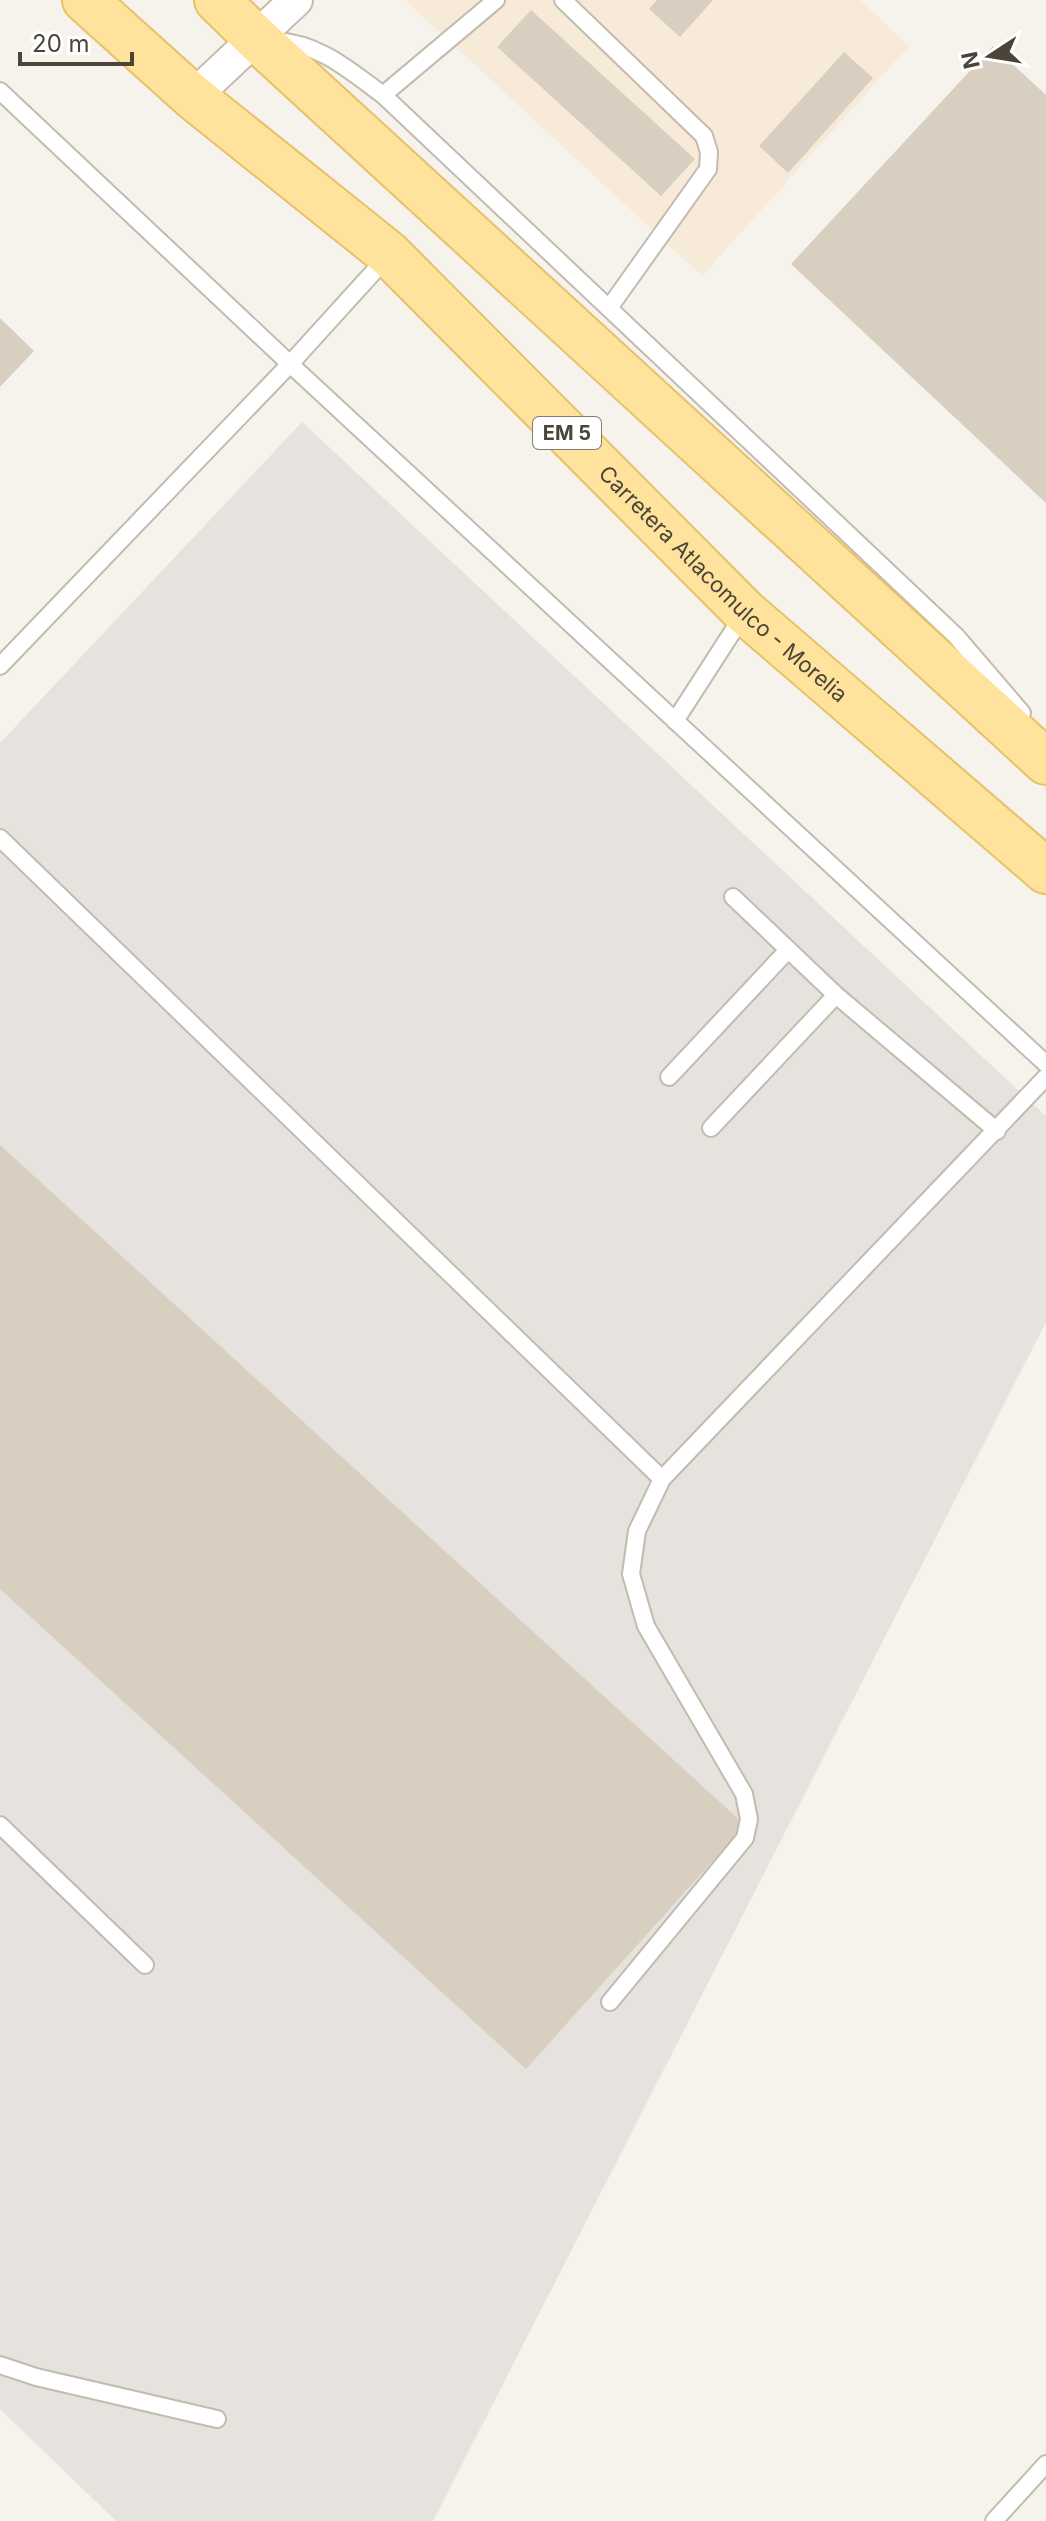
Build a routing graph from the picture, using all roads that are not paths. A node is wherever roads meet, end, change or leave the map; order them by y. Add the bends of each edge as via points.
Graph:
1 (86, 0) edge
2 (217, 0) edge
3 (296, 0) edge
4 (496, 0) edge
5 (563, 0) edge
6 (256, 39) junction
7 (0, 91) edge
8 (383, 95) junction
9 (193, 97) junction
10 (389, 254) junction
11 (609, 308) junction
12 (290, 364) junction
13 (745, 612) junction
14 (0, 666) edge
15 (675, 721) junction
16 (1046, 742) edge
17 (1046, 762) edge
18 (0, 838) edge
19 (1046, 871) edge
20 (733, 897) dead end
21 (788, 950) junction
22 (836, 995) junction
23 (1046, 1064) edge
24 (669, 1077) dead end
25 (1046, 1077) edge
26 (711, 1128) dead end
27 (997, 1131) junction
28 (662, 1479) junction
29 (0, 1825) edge
30 (145, 1965) dead end
31 (610, 2002) dead end
32 (0, 2365) edge
33 (217, 2419) dead end
34 (1046, 2464) edge
35 (994, 2521) edge

1 - 9 main road, Carretera Atlacomulco - Morelia / EM 5
2 - 6 main road
3 - 6 street
4 - 8 lane
5 - 11 lane via 704,136 709,152 708,169
6 - 8 lane via 302,44 334,59
6 - 9 street
6 - 17 main road
7 - 12 lane
8 - 11 lane
9 - 10 main road, Carretera Atlacomulco - Morelia / EM 5
10 - 12 lane
10 - 13 main road, Carretera Atlacomulco - Morelia / EM 5
11 - 16 lane via 956,636
12 - 14 lane
12 - 15 lane
13 - 15 lane
13 - 19 main road, Carretera Atlacomulco - Morelia / EM 5
15 - 23 lane
18 - 28 lane
20 - 21 lane
21 - 22 lane
21 - 24 lane
22 - 26 lane
22 - 27 lane
25 - 27 lane
27 - 28 lane
28 - 31 lane via 637,1531 631,1574 646,1626 744,1794 749,1819 745,1838
29 - 30 lane
32 - 33 lane
34 - 35 lane

